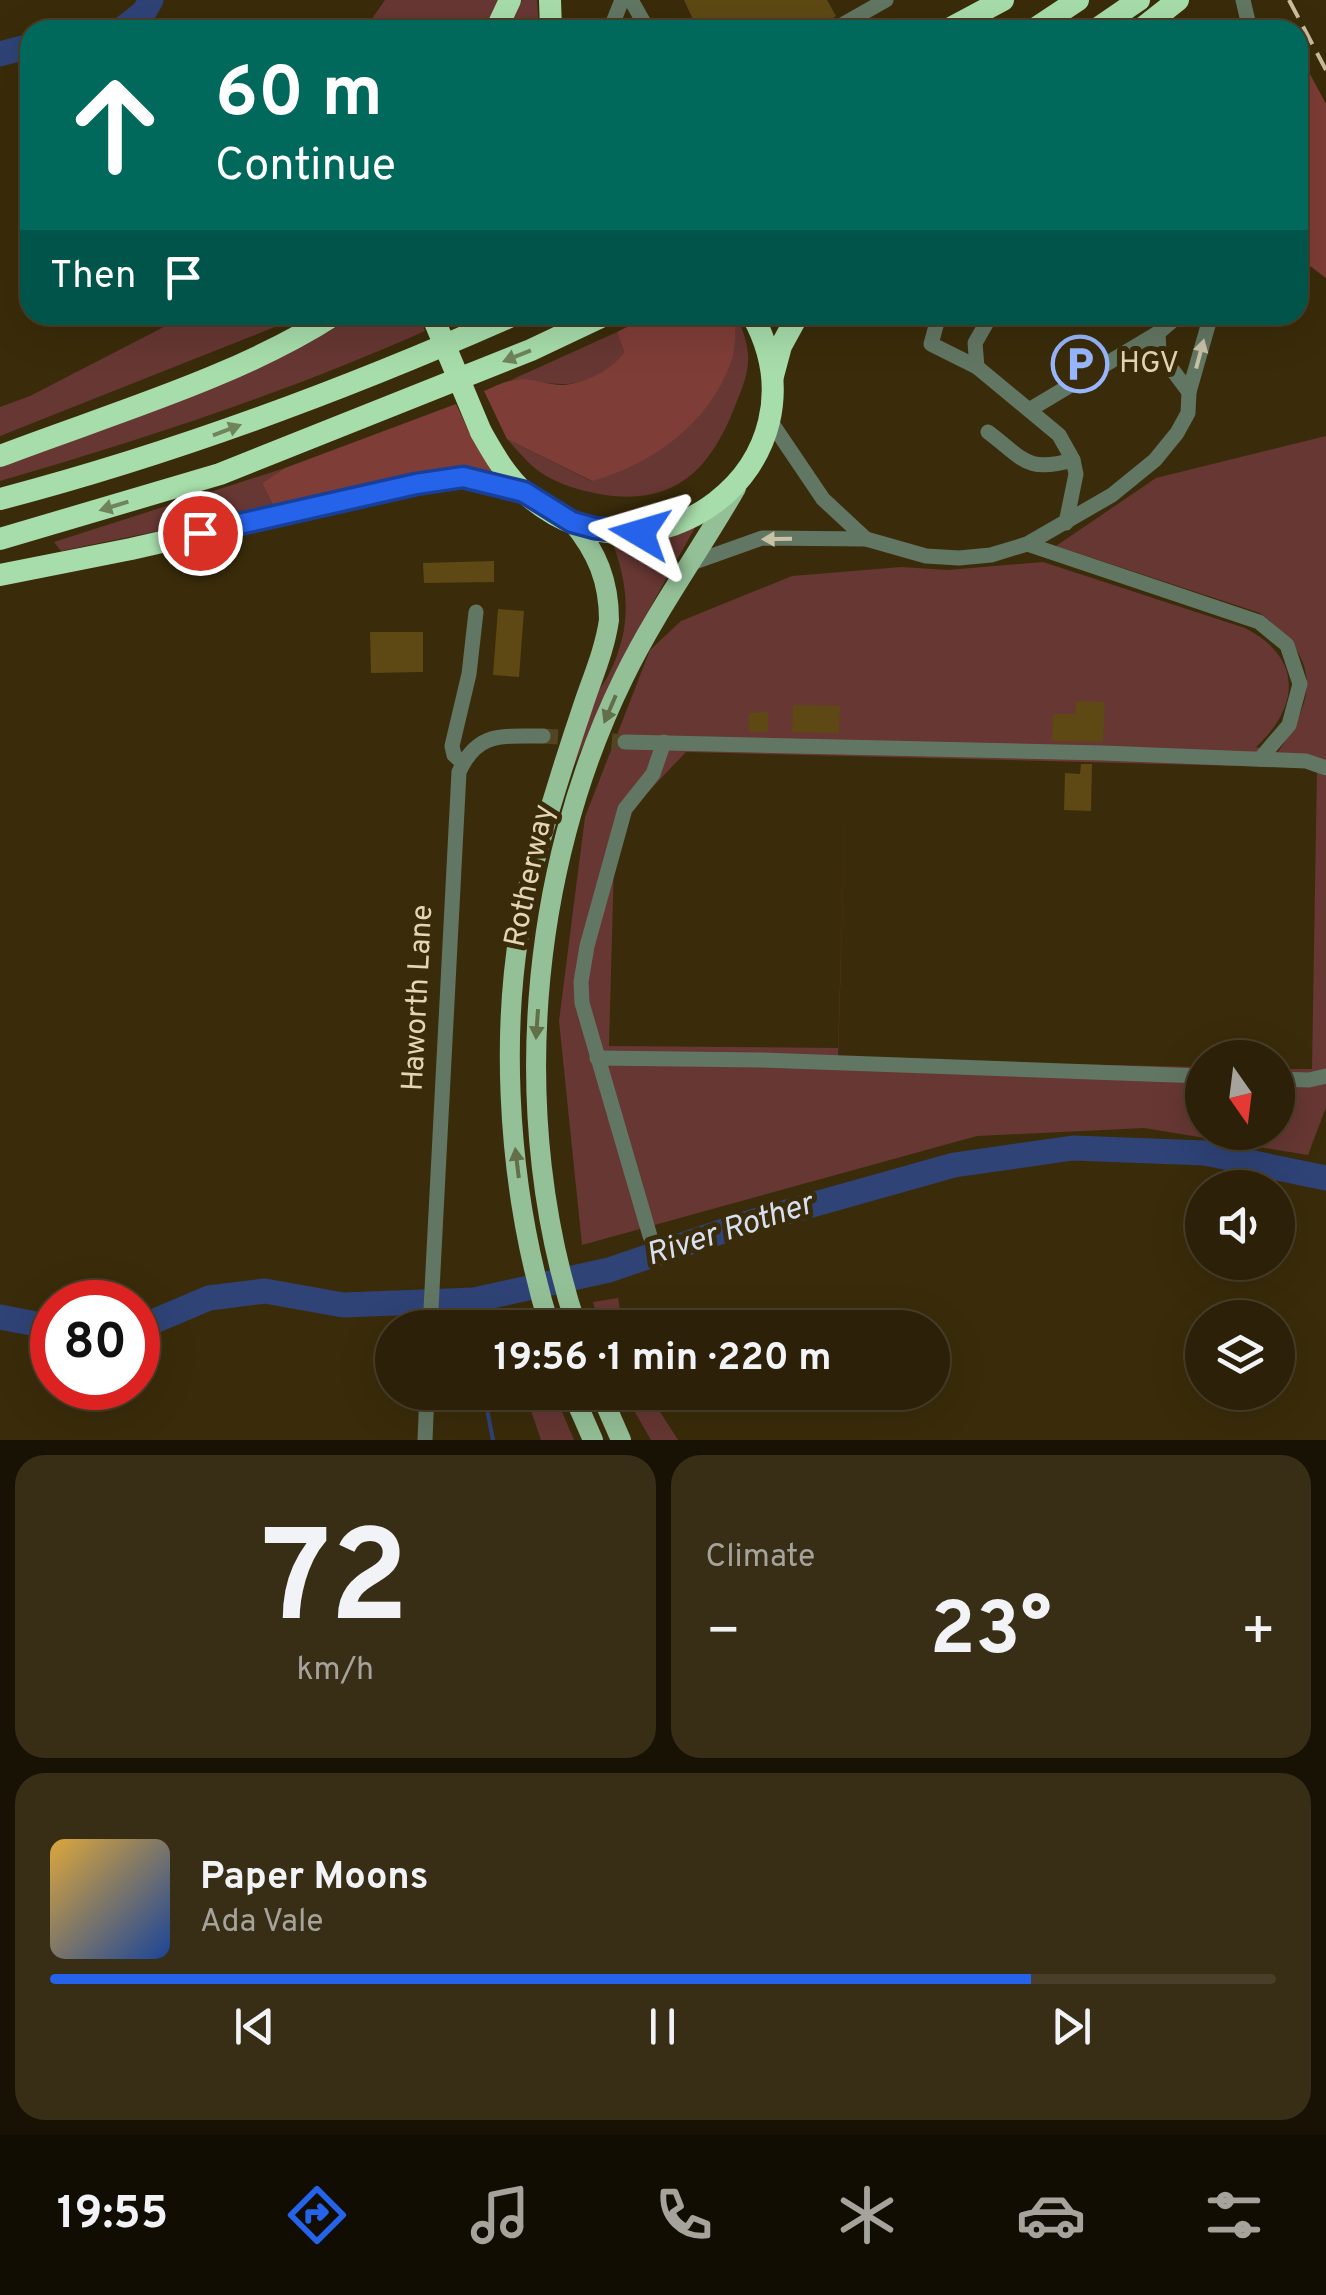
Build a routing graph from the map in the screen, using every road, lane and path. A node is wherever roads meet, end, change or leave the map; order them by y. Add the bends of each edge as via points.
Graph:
1 (850, 0) edge
2 (886, 0) edge
3 (1003, 0) edge
4 (1078, 0) edge
5 (1139, 0) edge
6 (1178, 0) edge
7 (863, 15) junction
8 (853, 20) edge
9 (965, 20) edge
10 (1047, 20) edge
11 (1110, 20) edge
12 (1153, 20) edge
13 (317, 325) edge
14 (436, 325) edge
15 (492, 325) edge
16 (584, 325) edge
17 (756, 325) edge
18 (793, 325) edge
19 (936, 325) edge
20 (985, 325) edge
21 (1167, 325) edge
22 (1209, 325) edge
23 (1158, 333) junction
24 (978, 367) junction
25 (772, 378) junction
26 (1190, 392) junction
27 (1029, 410) junction
28 (771, 422) junction
29 (988, 432) dead end
30 (0, 456) edge
31 (1073, 460) junction
32 (744, 474) junction
33 (524, 492) junction
34 (0, 500) edge
35 (572, 522) junction
36 (1066, 523) junction
37 (866, 539) junction
38 (0, 540) edge
39 (1027, 544) junction
40 (692, 564) junction
41 (0, 575) edge
42 (476, 612) dead end
43 (543, 736) tunnel mouth
44 (625, 742) tunnel mouth
45 (664, 742) junction
46 (1260, 759) junction
47 (463, 762) junction
48 (1326, 768) edge
49 (597, 1058) junction
50 (1185, 1075) edge
51 (1326, 1076) edge
52 (1295, 1080) edge
53 (650, 1236) dead end
54 (431, 1310) edge
55 (545, 1310) edge
56 (571, 1310) edge
57 (426, 1410) edge
58 (580, 1410) edge
59 (608, 1410) edge
60 (425, 1440) edge
61 (593, 1440) edge
62 (621, 1440) edge

1 - 7 lane
2 - 7 lane
3 - 9 highway
4 - 10 highway
5 - 11 highway
6 - 12 highway
7 - 8 lane
13 - 30 highway via 223,371
14 - 33 highway, bridge via 498,464
34 -> 15 highway via 198,441
16 -> 38 highway via 220,474
17 - 25 highway
18 - 25 highway
19 - 24 lane via 931,344
20 - 24 lane via 975,343
21 - 23 lane
26 -> 22 lane
23 - 26 lane via 1158,352
23 - 27 lane
24 - 27 lane
25 - 28 highway
26 - 36 lane via 1177,434 1154,460
27 - 31 lane via 1059,435
28 - 32 highway
28 - 37 lane via 816,491
29 - 31 lane via 1031,465
31 - 36 lane
32 - 35 highway via 704,511 674,526 629,533
32 - 40 main road, Rotherway
33 - 35 highway
33 - 41 highway via 463,477 416,484
55 -> 35 main road, Rotherway via 514,1137 511,1054 514,984 533,867 609,620 604,574
36 - 39 lane
37 - 39 lane via 959,558
37 -> 40 lane via 762,538
39 - 46 lane via 1259,622 1287,645 1300,684 1288,725
40 -> 56 main road, Rotherway via 654,622 604,723 553,890 534,1062 540,1155
42 - 47 lane, Haworth Lane via 452,746
43 - 47 lane via 482,741
44 - 45 lane
45 - 46 lane
45 - 49 lane via 653,774 626,809 587,946 580,982
46 - 48 lane
47 - 54 lane, Haworth Lane via 456,787
49 - 50 lane
49 - 53 lane
51 - 52 lane
57 - 60 lane
58 - 61 main road
59 - 62 main road

